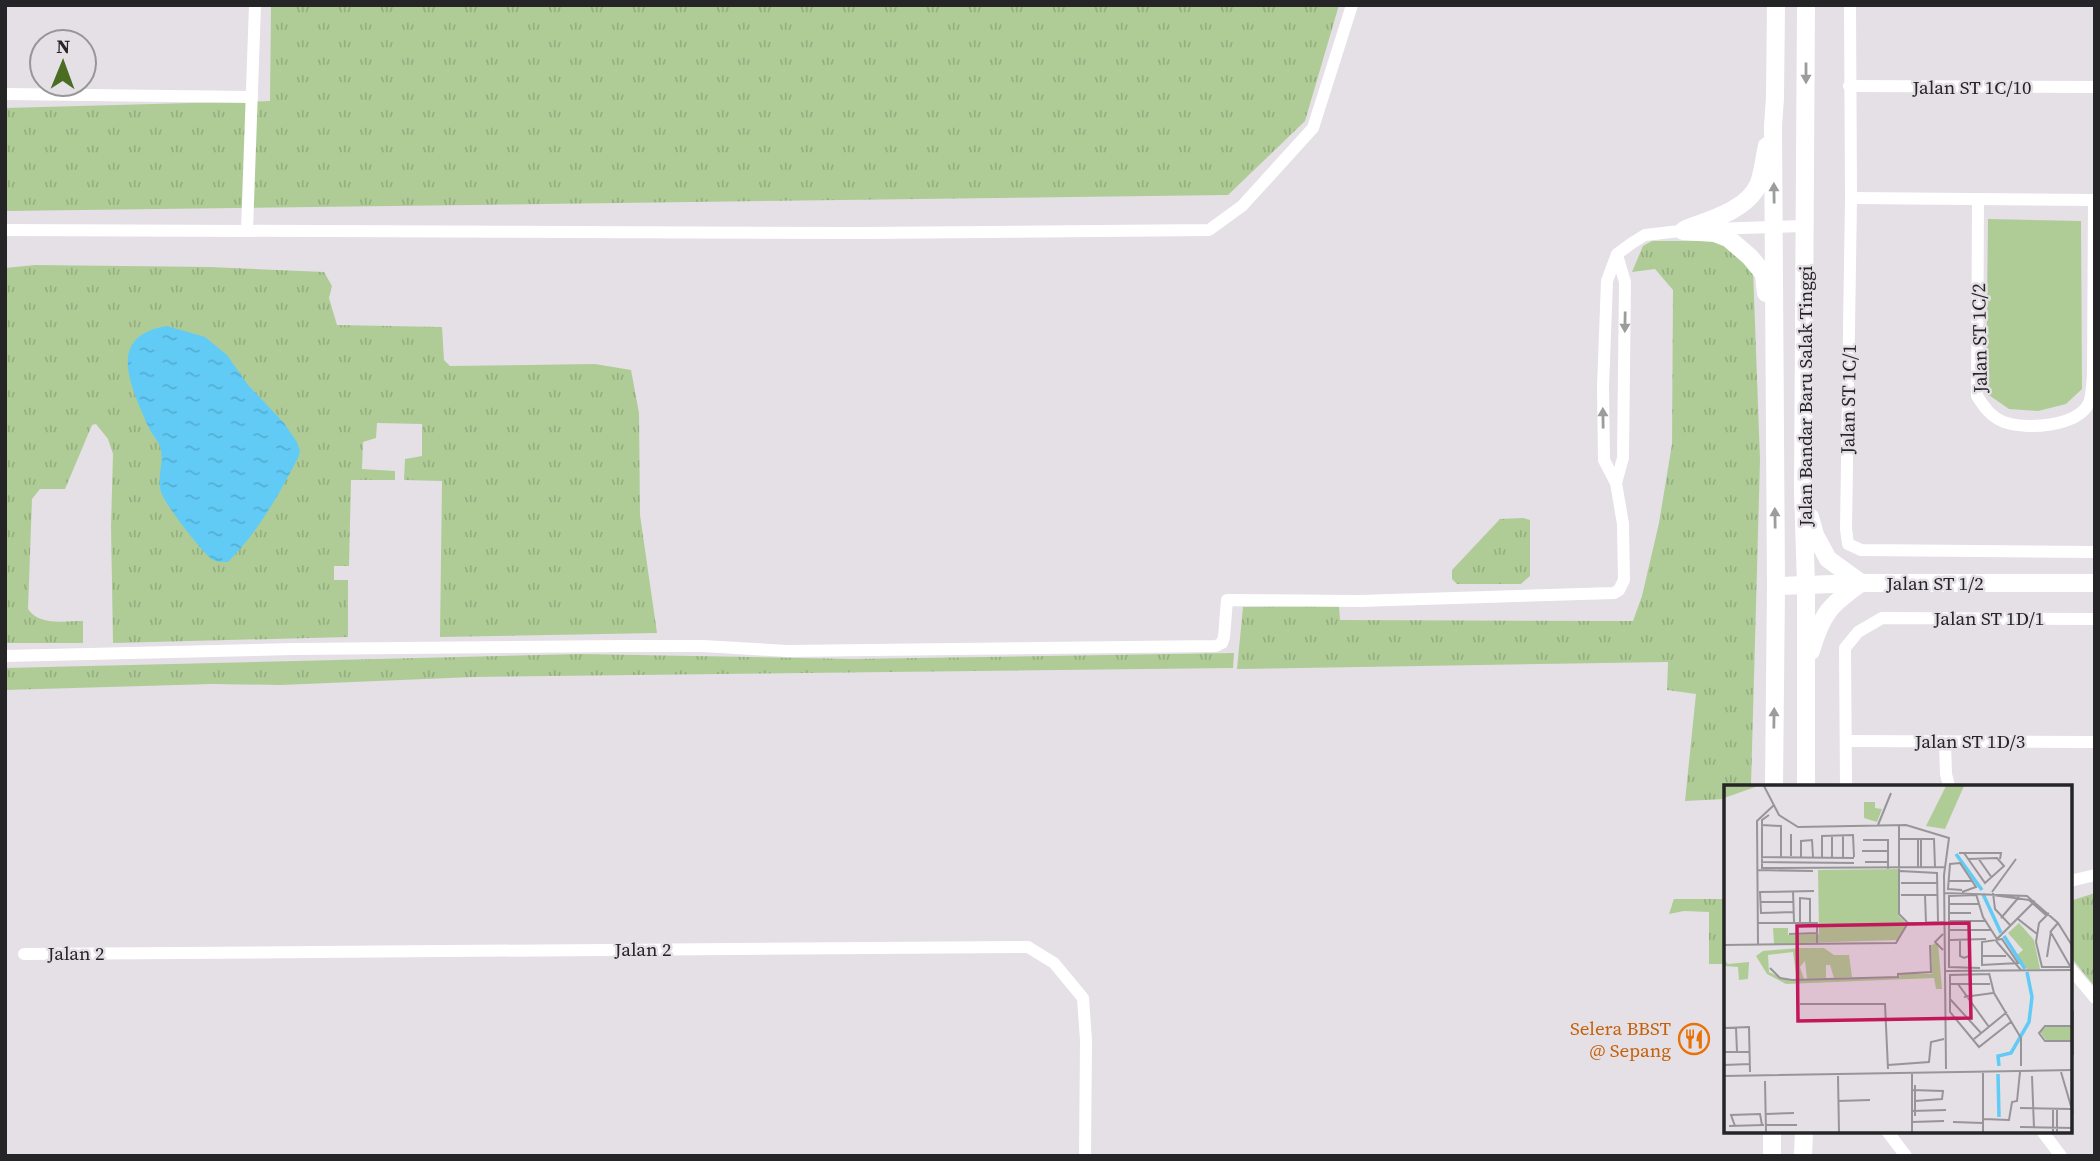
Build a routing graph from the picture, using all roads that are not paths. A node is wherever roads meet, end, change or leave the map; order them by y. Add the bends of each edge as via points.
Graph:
1 (255, 5) edge
2 (1352, 5) edge
3 (1776, 5) edge
4 (1806, 5) edge
5 (1850, 5) edge
6 (1849, 86) junction
7 (2095, 87) edge
8 (5, 94) edge
9 (252, 97) junction
10 (1773, 126) junction
11 (1850, 198) junction
12 (1978, 199) junction
13 (2095, 200) edge
14 (1775, 226) junction
15 (1805, 226) junction
16 (5, 230) edge
17 (247, 230) junction
18 (1683, 231) junction
19 (1617, 254) junction
20 (1774, 401) junction
21 (1616, 483) junction
22 (1803, 491) junction
23 (2095, 552) edge
24 (1861, 583) junction
25 (2095, 583) edge
26 (1806, 585) junction
27 (1776, 586) junction
28 (2095, 619) edge
29 (5, 656) edge
30 (1806, 669) junction
31 (1846, 741) junction
32 (1945, 742) junction
33 (2095, 742) edge
34 (1774, 785) edge
35 (1806, 785) edge
36 (1846, 785) edge
37 (1949, 785) edge
38 (2095, 875) edge
39 (2072, 881) edge
40 (24, 954) dead end
41 (2072, 970) edge
42 (2095, 998) edge
43 (1772, 1133) edge
44 (1804, 1133) edge
45 (1889, 1133) edge
46 (2044, 1133) edge
47 (1085, 1156) edge
48 (1772, 1156) edge
49 (1803, 1156) edge
50 (1906, 1156) edge
51 (2061, 1156) edge

1 - 9 street
2 - 17 street via 1313,128 1241,206 1209,230
3 - 10 main road, Jalan Bandar Baru Salak Tinggi
4 -> 15 main road, Jalan Bandar Baru Salak Tinggi
5 - 6 street, Jalan ST 1C/1
6 - 7 street, Jalan ST 1C/10
6 - 11 street, Jalan ST 1C/1
8 - 9 street
9 - 17 street
14 -> 10 main road, Jalan Bandar Baru Salak Tinggi
10 - 18 main road via 1758,186 1729,211
11 - 12 street
11 - 23 street, Jalan ST 1C/1 via 1849,544 1861,550
12 - 13 street
12 - 13 street, Jalan ST 1C/2 via 1977,396 1990,414 2005,422 2032,425 2074,418 2089,403 2094,376
14 - 15 street
14 - 18 street
14 - 20 main road, Jalan Bandar Baru Salak Tinggi
15 - 22 main road, Jalan Bandar Baru Salak Tinggi
16 - 17 street
18 - 19 street via 1645,235
18 - 20 main road via 1728,238 1764,274
19 -> 21 street via 1625,282 1623,458
21 -> 19 street via 1604,460 1603,387 1607,281
27 -> 20 main road, Jalan Bandar Baru Salak Tinggi
21 - 29 street via 1623,524 1624,580 1615,593 1227,600 1224,637 1216,646 787,650 625,646
22 - 24 main road via 1815,535 1828,559
22 - 26 main road, Jalan Bandar Baru Salak Tinggi
24 - 25 main road, Jalan ST 1/2
24 - 26 main road, Jalan ST 1/2
24 - 30 main road via 1827,610
26 - 27 main road, Jalan ST 1/2
26 - 30 main road, Jalan Bandar Baru Salak Tinggi
34 -> 27 main road, Jalan Bandar Baru Salak Tinggi
28 - 31 street, Jalan ST 1D/1 via 1882,618 1858,632 1846,648
30 - 35 main road, Jalan Bandar Baru Salak Tinggi
31 - 32 street, Jalan ST 1D/3
31 - 36 street
32 - 33 street, Jalan ST 1D/3
32 - 37 street
38 - 39 street
40 - 47 street, Jalan 2 via 1028,947 1055,963 1083,998
41 - 42 street
43 - 48 main road
44 - 49 main road
45 - 50 street
46 - 51 street

